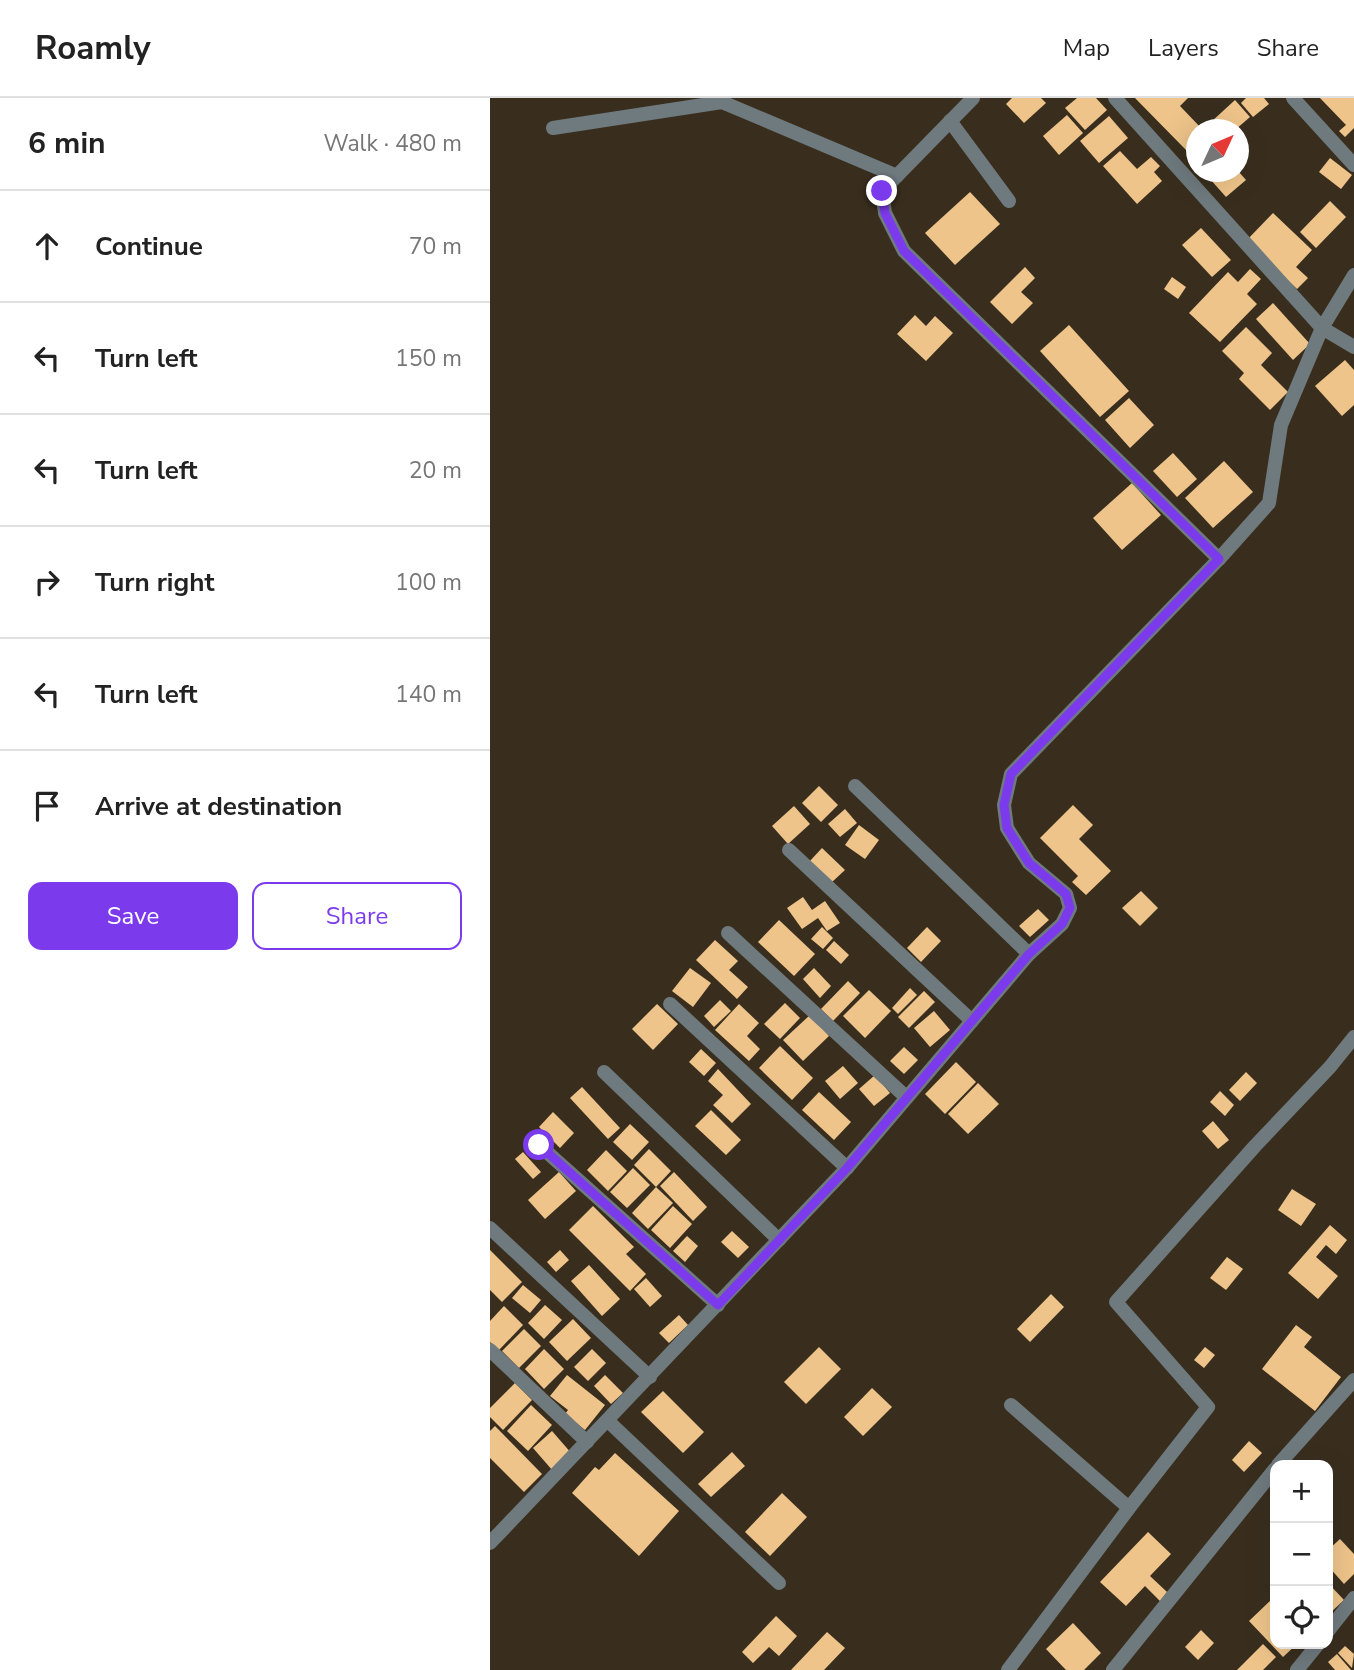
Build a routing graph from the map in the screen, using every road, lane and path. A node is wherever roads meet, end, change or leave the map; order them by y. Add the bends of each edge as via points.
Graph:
1 (972, 98) edge
2 (1115, 98) edge
3 (1293, 98) edge
4 (950, 121) junction
5 (553, 128) dead end
6 (1354, 165) edge
7 (897, 176) junction
8 (1009, 201) dead end
9 (1354, 275) edge
10 (1322, 328) junction
11 (1354, 347) edge
12 (1219, 559) junction
13 (855, 786) dead end
14 (789, 850) dead end
15 (729, 933) dead end
16 (1029, 954) junction
17 (670, 1004) dead end
18 (972, 1021) junction
19 (1354, 1037) edge
20 (604, 1072) dead end
21 (906, 1097) junction
22 (539, 1145) dead end
23 (847, 1168) junction
24 (490, 1228) edge
25 (779, 1240) junction
26 (718, 1305) junction
27 (490, 1350) edge
28 (650, 1377) junction
29 (1354, 1380) edge
30 (1011, 1405) dead end
31 (608, 1421) junction
32 (587, 1442) junction
33 (1283, 1460) edge
34 (1270, 1476) edge
35 (1129, 1508) junction
36 (490, 1543) edge
37 (779, 1583) dead end
38 (1354, 1598) edge
39 (1333, 1625) edge
40 (1314, 1649) edge
41 (1008, 1670) edge
42 (1113, 1670) edge
43 (1297, 1670) edge

1 - 4 street
2 - 10 street
3 - 6 street
4 - 7 street
4 - 8 street
5 - 7 street via 722,102
7 - 12 street via 882,191 885,213 904,251
9 - 10 street
10 - 11 street
10 - 12 street via 1281,425 1269,503
12 - 16 street via 1011,774 1004,805 1007,828 1029,863 1066,894 1070,908 1062,924
13 - 16 street
14 - 18 street
15 - 21 street
16 - 18 street
17 - 23 street
18 - 21 street
19 - 35 street via 1116,1302 1208,1407
20 - 25 street
21 - 23 street
22 - 26 street
23 - 25 street
24 - 28 street
25 - 26 street
26 - 28 street
27 - 32 street
28 - 31 street
29 - 33 street
30 - 35 street
31 - 32 street
31 - 37 street
32 - 36 street
34 - 42 street
35 - 41 street
38 - 39 street
40 - 43 street

